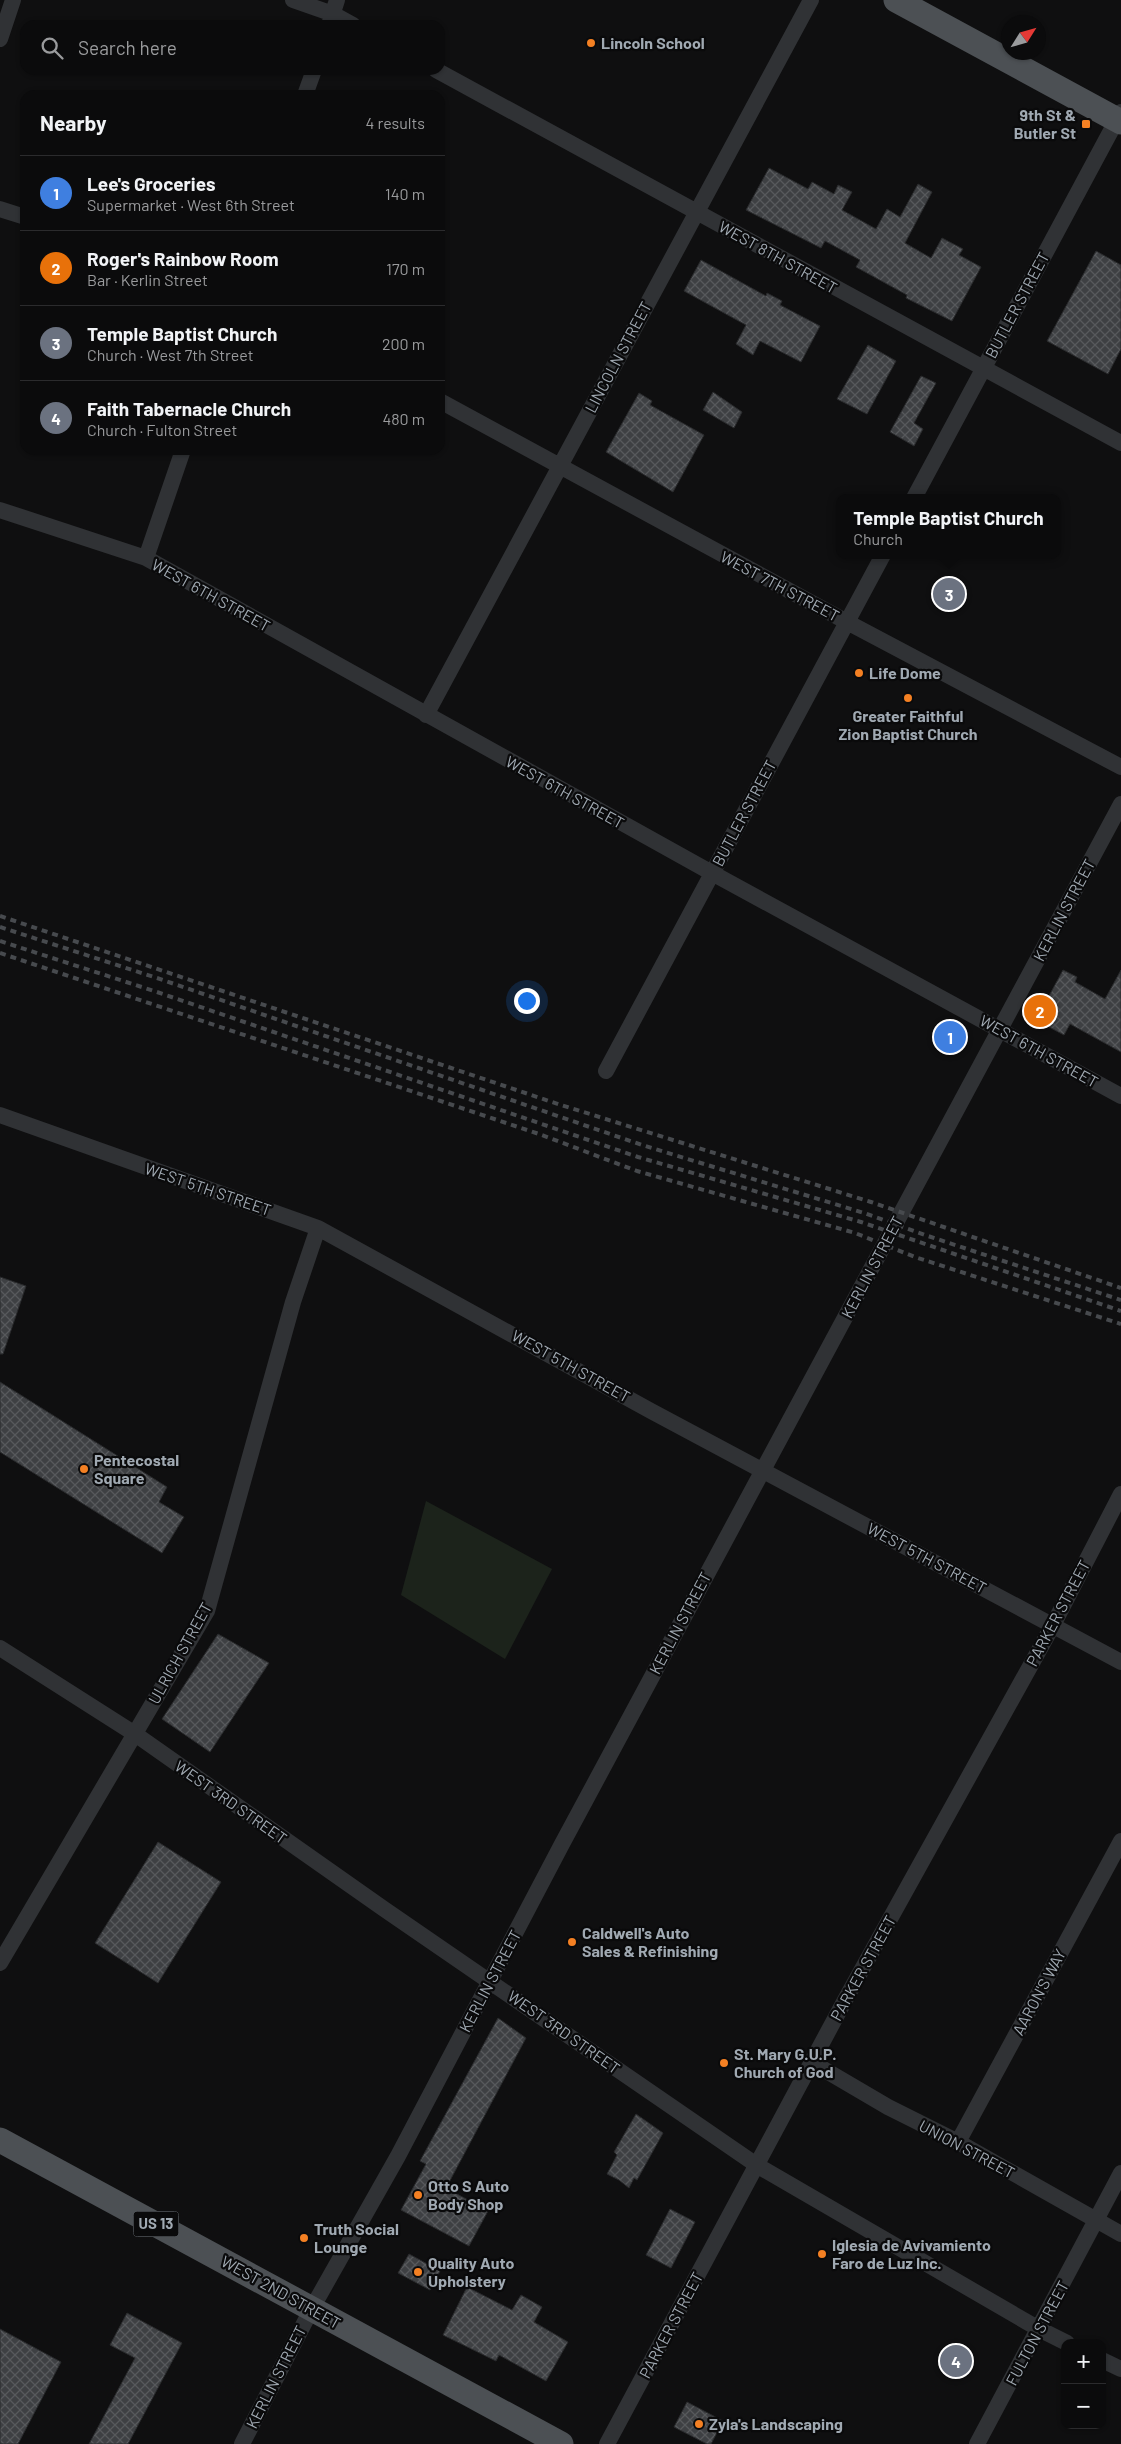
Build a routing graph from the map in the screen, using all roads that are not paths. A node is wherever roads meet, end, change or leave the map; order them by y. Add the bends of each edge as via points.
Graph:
1 (14, 0) edge
2 (293, 0) edge
3 (811, 0) edge
4 (896, 0) edge
5 (333, 13) edge
6 (345, 20) edge
7 (0, 39) edge
8 (312, 75) edge
9 (445, 75) edge
10 (307, 90) edge
11 (1120, 118) edge
12 (0, 209) edge
13 (697, 212) junction
14 (20, 215) edge
15 (983, 369) junction
16 (445, 404) edge
17 (1121, 443) edge
18 (181, 455) edge
19 (559, 467) junction
20 (916, 494) edge
21 (0, 510) edge
22 (146, 558) junction
23 (881, 559) edge
24 (847, 622) junction
25 (426, 715) junction
26 (1121, 767) edge
27 (1121, 804) edge
28 (712, 873) junction
29 (1000, 1030) junction
30 (606, 1071) dead end
31 (1121, 1096) edge
32 (0, 1115) edge
33 (318, 1228) junction
34 (763, 1469) junction
35 (1121, 1494) edge
36 (1053, 1625) junction
37 (0, 1648) edge
38 (1121, 1662) edge
39 (135, 1734) junction
40 (1121, 1841) edge
41 (0, 1964) edge
42 (490, 1981) junction
43 (813, 2063) junction
44 (0, 2140) edge
45 (958, 2142) junction
46 (758, 2166) junction
47 (1121, 2173) edge
48 (1096, 2221) junction
49 (1121, 2234) edge
50 (311, 2310) junction
51 (1040, 2329) junction
52 (1061, 2340) edge
53 (1106, 2362) edge
54 (1121, 2370) edge
55 (242, 2444) edge
56 (562, 2444) edge
57 (607, 2444) edge
58 (977, 2444) edge

1 - 7 street
2 - 5 street
3 - 13 street, LINCOLN STREET
4 - 11 main road
5 - 6 street
8 - 10 street
9 - 13 street, WEST 8TH STREET
11 - 15 street, BUTLER STREET
12 - 14 street
13 - 15 street, WEST 8TH STREET
13 - 19 street, LINCOLN STREET
15 - 17 street, WEST 8TH STREET
15 - 20 street, BUTLER STREET
16 - 19 street, WEST 7TH STREET
18 - 22 street
19 - 24 street, WEST 7TH STREET
19 - 25 street, LINCOLN STREET
21 - 22 street, WEST 6TH STREET
22 - 25 street, WEST 6TH STREET
23 - 24 street, BUTLER STREET
24 - 26 street, WEST 7TH STREET
24 - 28 street, BUTLER STREET
25 - 28 street, WEST 6TH STREET
27 - 29 street, KERLIN STREET
28 - 29 street, WEST 6TH STREET
28 - 30 street, BUTLER STREET
29 - 31 street, WEST 6TH STREET
29 - 34 street, KERLIN STREET
32 - 33 street, WEST 5TH STREET
33 - 34 street, WEST 5TH STREET
33 - 39 street, ULRICH STREET via 293,1302 207,1610
34 - 36 street, WEST 5TH STREET
34 - 42 street, KERLIN STREET
35 - 36 street, PARKER STREET
36 - 38 street, WEST 5TH STREET
36 - 43 street, PARKER STREET
37 - 39 street, WEST 3RD STREET
39 - 41 street, ULRICH STREET
39 - 42 street, WEST 3RD STREET
40 - 45 street, AARON'S WAY
42 - 46 street, WEST 3RD STREET
42 - 50 street, KERLIN STREET via 398,2156
43 - 45 street, UNION STREET via 888,2107
43 - 46 street, PARKER STREET
44 - 50 main road, WEST 2ND STREET / US 13
45 - 48 street, UNION STREET
46 - 51 street, WEST 3RD STREET
46 - 57 street, PARKER STREET
47 - 48 street, FULTON STREET
48 - 49 street, UNION STREET
48 - 51 street, FULTON STREET
50 - 55 street, KERLIN STREET
50 - 56 main road, WEST 2ND STREET / US 13
51 - 52 street, WEST 3RD STREET
51 - 58 street, FULTON STREET
53 - 54 street

